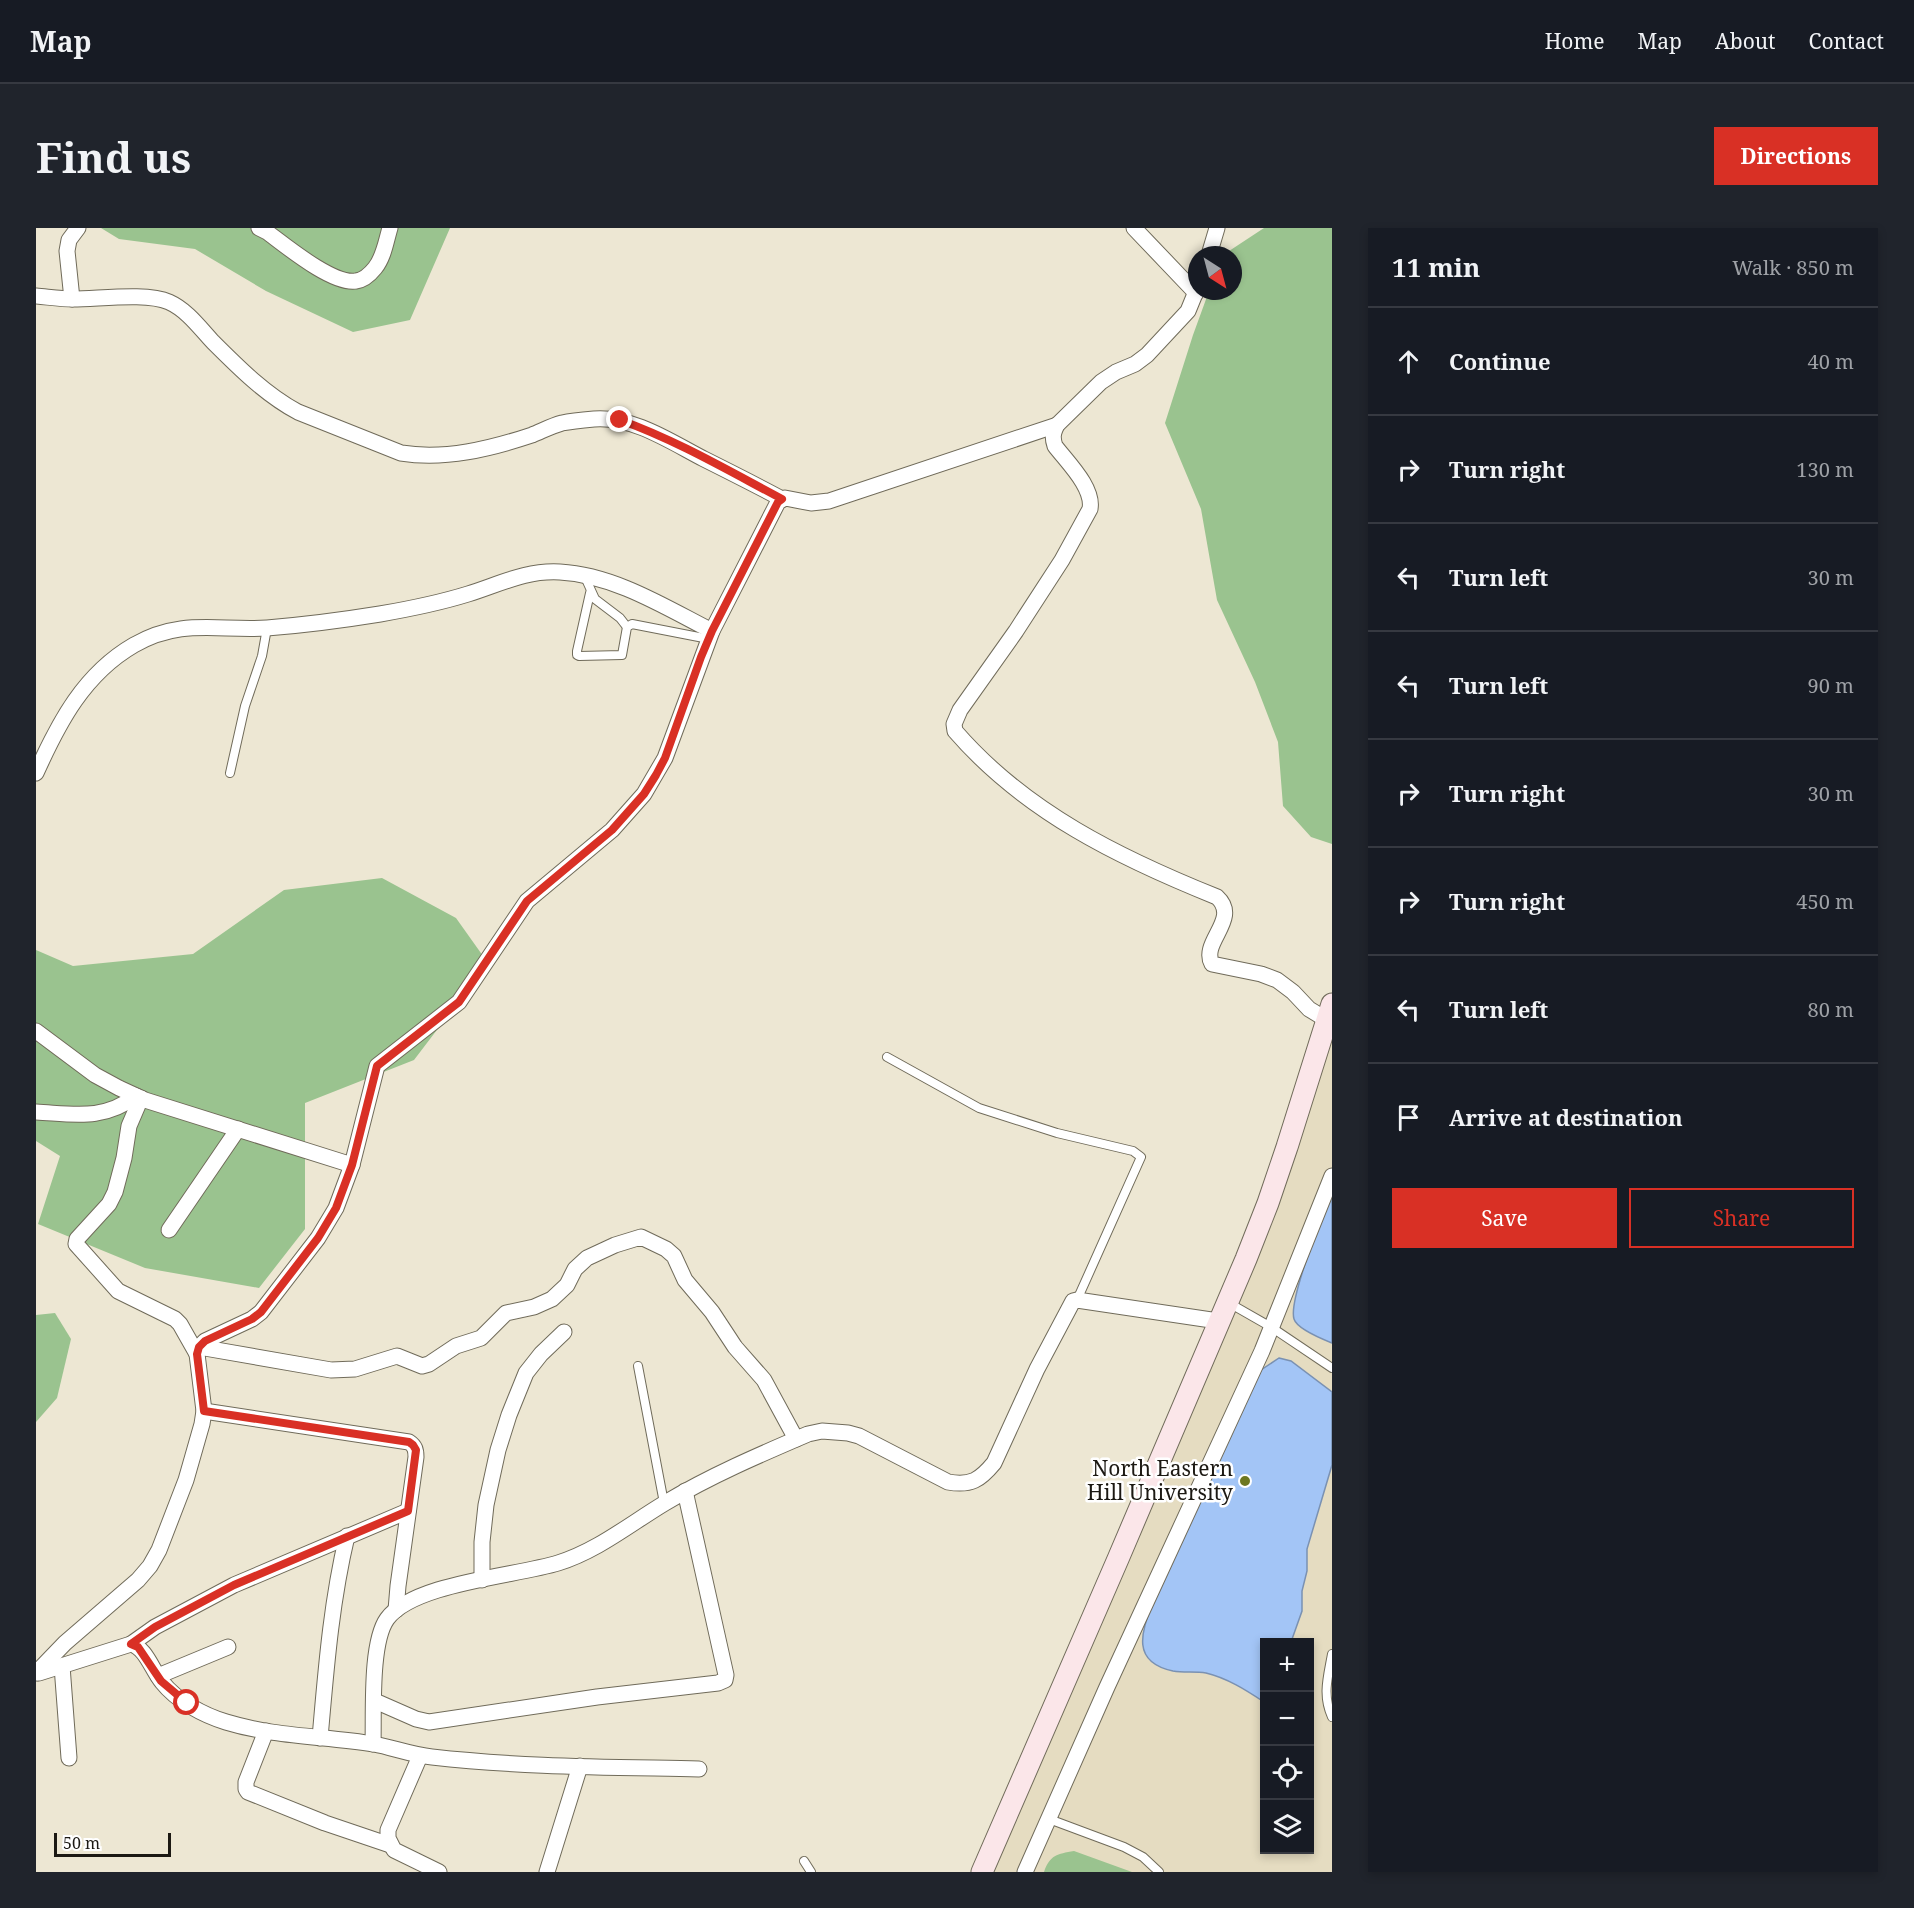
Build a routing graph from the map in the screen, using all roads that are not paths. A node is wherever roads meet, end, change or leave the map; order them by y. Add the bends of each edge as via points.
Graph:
1 (78, 228) edge
2 (259, 228) edge
3 (390, 228) edge
4 (1134, 228) edge
5 (1217, 228) edge
6 (1212, 246) edge
7 (1188, 283) edge
8 (36, 297) edge
9 (72, 299) junction
10 (1192, 300) edge
11 (1057, 425) junction
12 (782, 499) junction
13 (585, 576) junction
14 (591, 593) junction
15 (627, 627) junction
16 (267, 628) junction
17 (710, 635) junction
18 (36, 773) edge
19 (230, 773) dead end
20 (1330, 1012) edge
21 (36, 1031) edge
22 (887, 1057) dead end
23 (138, 1097) junction
24 (36, 1112) edge
25 (238, 1129) junction
26 (352, 1165) junction
27 (1332, 1176) edge
28 (169, 1230) dead end
29 (1077, 1300) junction
30 (1223, 1312) junction
31 (1271, 1328) junction
32 (564, 1332) dead end
33 (198, 1350) junction
34 (638, 1366) dead end
35 (1332, 1368) edge
36 (204, 1411) junction
37 (796, 1439) junction
38 (685, 1491) junction
39 (664, 1503) junction
40 (408, 1511) junction
41 (347, 1536) junction
42 (483, 1580) junction
43 (396, 1610) junction
44 (131, 1644) junction
45 (228, 1647) dead end
46 (1332, 1654) edge
47 (62, 1666) junction
48 (36, 1673) edge
49 (158, 1676) junction
50 (375, 1701) junction
51 (1332, 1717) edge
52 (266, 1731) junction
53 (320, 1738) junction
54 (373, 1744) junction
55 (420, 1756) junction
56 (69, 1758) dead end
57 (580, 1766) junction
58 (699, 1769) dead end
59 (1049, 1819) junction
60 (390, 1845) junction
61 (804, 1861) dead end
62 (439, 1872) edge
63 (547, 1872) edge
64 (811, 1872) edge
65 (982, 1872) edge
66 (1025, 1872) edge
67 (1159, 1872) edge

1 - 9 street via 67,250
2 - 3 street via 327,274 357,281 377,266
4 - 7 street
5 - 6 street
8 - 9 street
9 - 12 street via 151,297 168,302 183,310 282,404 401,453 418,456 475,451 562,423 620,420
10 - 11 street via 1184,315 1147,355 1101,382
11 - 12 street via 829,501
11 - 20 street via 1052,439 1089,492 1090,509 1022,622 960,710 955,731 1002,779 1052,816 1155,872 1223,902 1226,909 1210,952 1212,964 1277,980 1309,1009
12 - 17 street
13 - 14 lane
13 - 16 street via 561,572 519,575 437,603
13 - 17 street via 639,594
14 - 15 lane
14 - 15 lane via 577,655 622,655
15 - 17 lane via 632,624
16 - 18 street via 176,629 120,653 77,696
16 - 19 lane via 262,656 244,706
17 - 26 street via 665,758 644,794 612,830 527,901 459,1002 377,1066
20 - 30 street via 1268,1203
21 - 23 street via 95,1075
22 - 29 lane via 979,1108 1141,1156
23 - 24 street via 109,1112 92,1115
23 - 25 street
23 - 33 street via 115,1192 76,1244 118,1291 175,1319
25 - 26 street
25 - 28 street
26 - 33 street via 328,1222 270,1302 252,1319 205,1341
27 - 31 street
29 - 30 street
29 - 37 street via 1070,1305 994,1463 973,1482 948,1482 848,1433 822,1431
30 - 31 lane
30 - 65 street
31 - 35 lane
31 - 59 street
32 - 42 street via 526,1373 508,1415 486,1505
33 - 36 street
33 - 37 street via 331,1370 355,1369 397,1356 422,1366 456,1346 481,1338 506,1313 552,1299 587,1258 641,1237 674,1256 684,1280 764,1380
34 - 39 lane
36 - 40 street via 409,1442 416,1450
36 - 48 street via 186,1480 150,1566
37 - 38 street
38 - 39 street
38 - 50 street via 724,1680 429,1722
39 - 42 street via 579,1555
40 - 41 street
40 - 43 street
41 - 44 street via 234,1585
41 - 53 street via 330,1622
42 - 43 street via 446,1588
43 - 50 street via 382,1628 376,1647
44 - 47 street
44 - 49 street via 138,1647
45 - 49 street
46 - 51 lane via 1325,1695
47 - 48 street
47 - 56 street
49 - 52 street via 174,1694 202,1712
50 - 54 street
52 - 53 street
52 - 60 street via 246,1782 248,1792
53 - 54 street
54 - 55 street
55 - 57 street
55 - 60 street via 388,1830
57 - 58 street
57 - 63 street
59 - 66 street
59 - 67 lane via 1124,1847
60 - 62 street
61 - 64 lane

